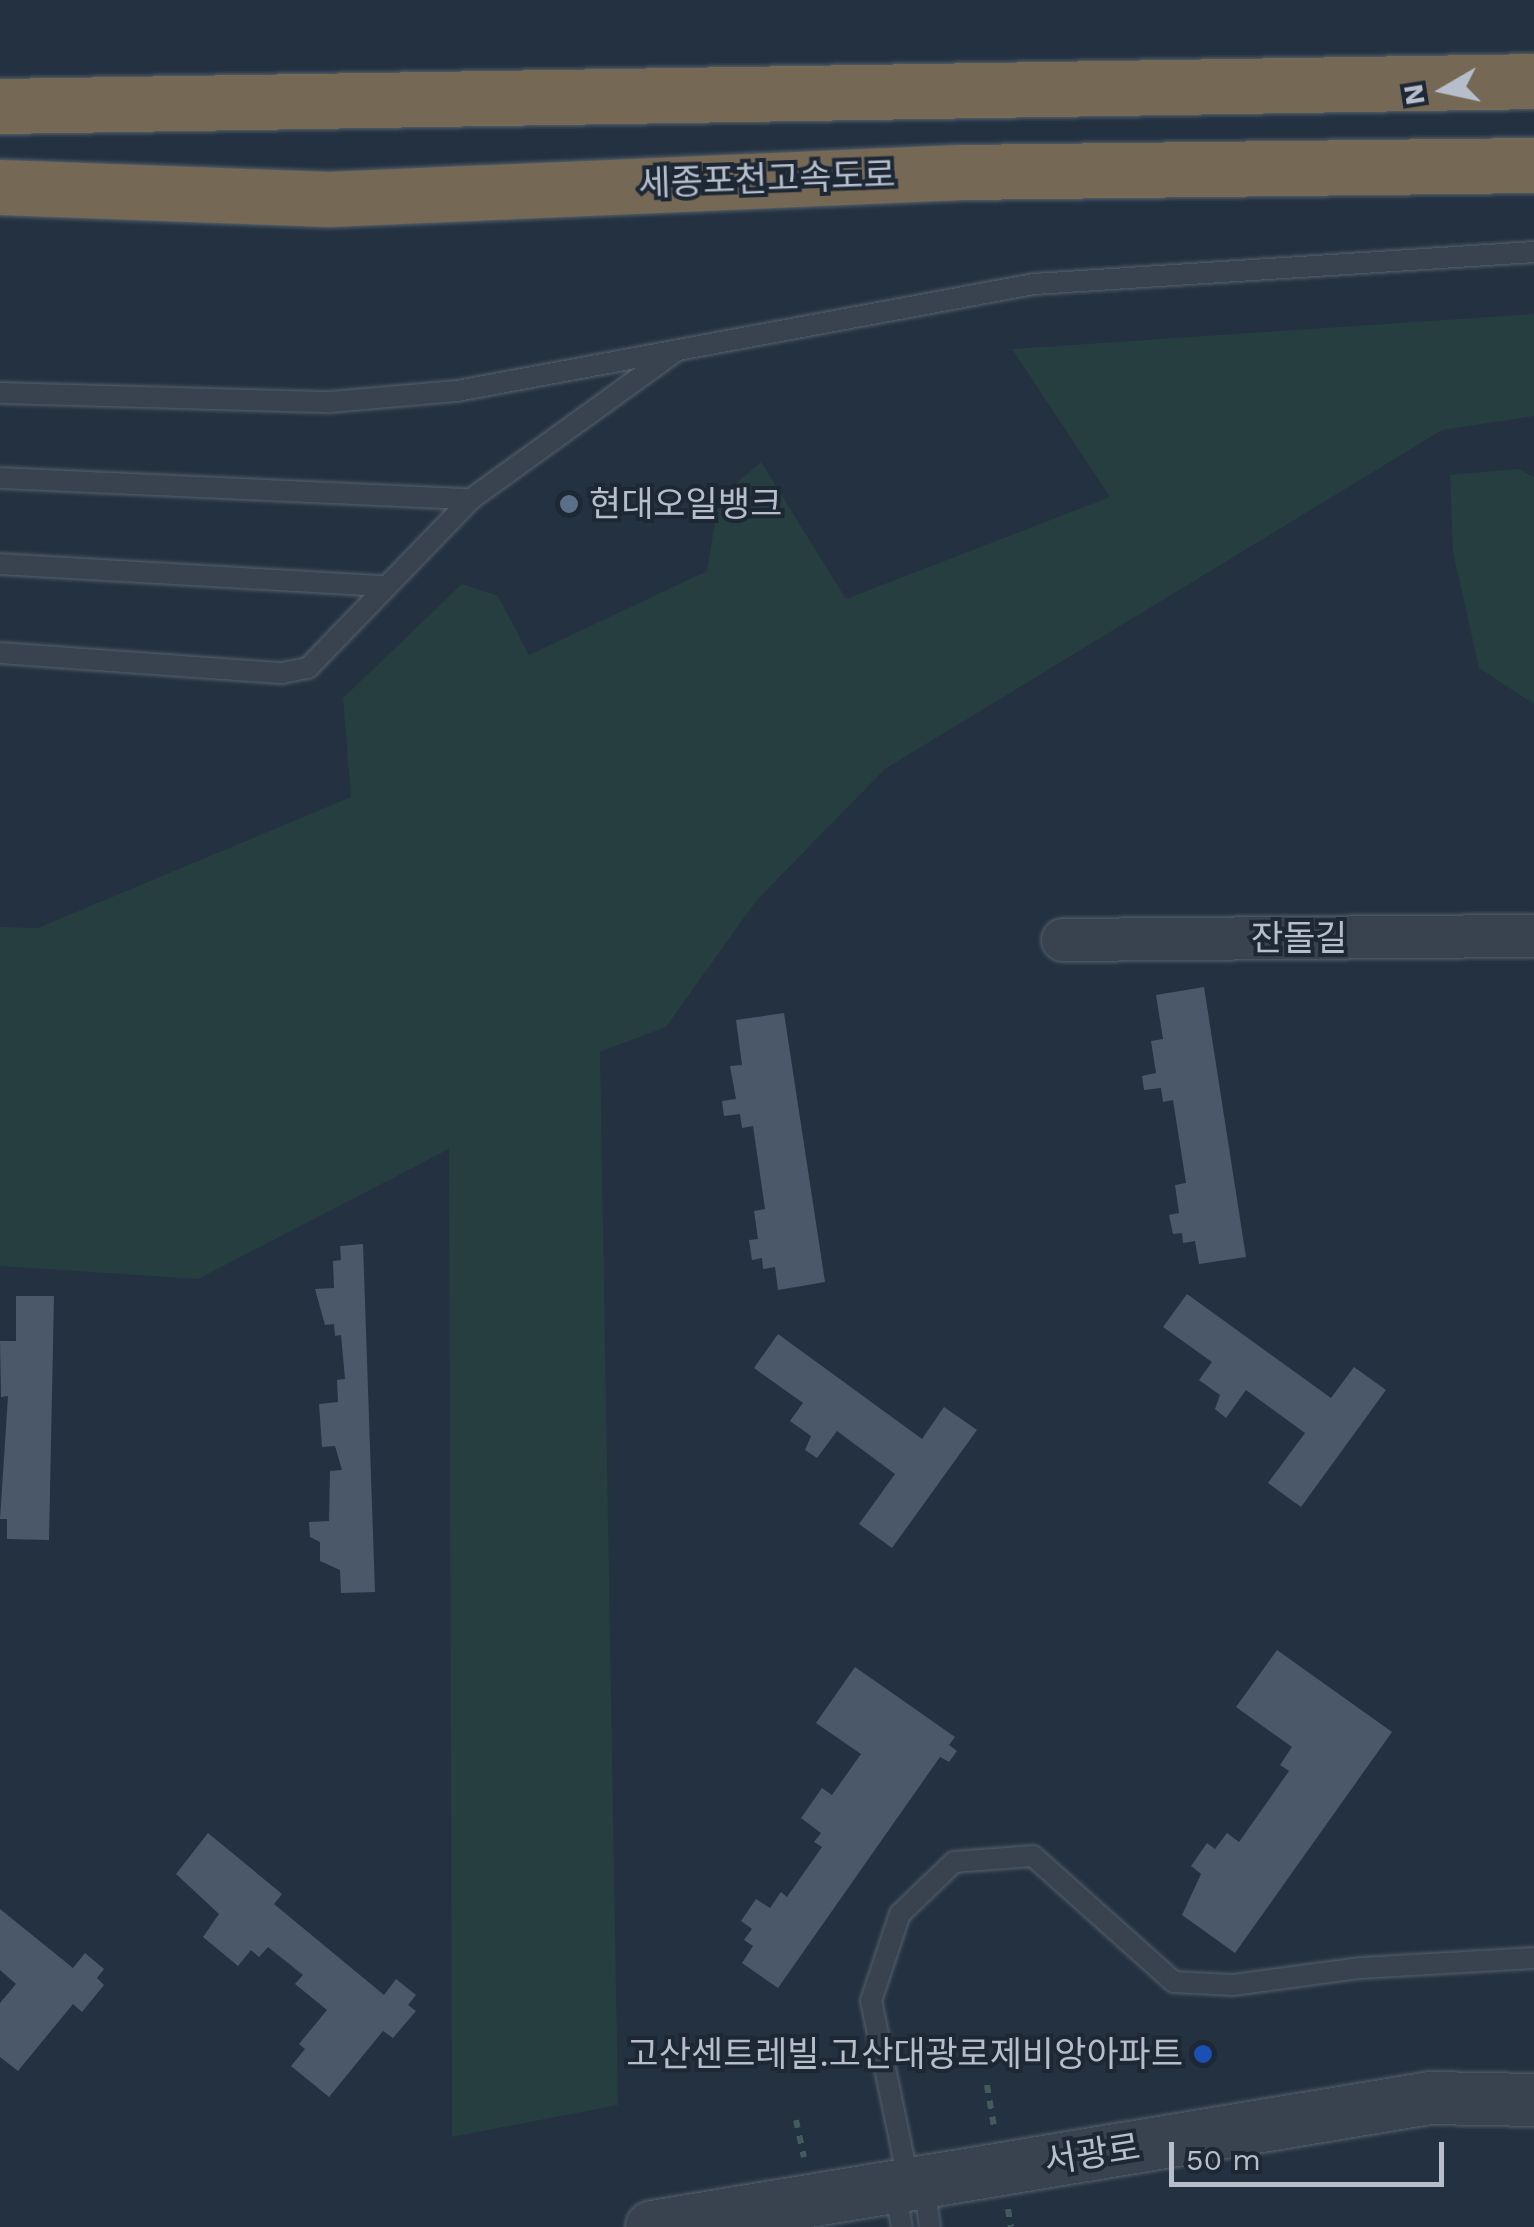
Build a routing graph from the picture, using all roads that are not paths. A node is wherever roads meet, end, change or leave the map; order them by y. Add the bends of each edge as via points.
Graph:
1 (1534, 81) edge
2 (0, 106) edge
3 (1534, 166) edge
4 (0, 187) edge
5 (1534, 252) edge
6 (683, 345) junction
7 (0, 393) edge
8 (0, 478) edge
9 (471, 499) junction
10 (0, 564) edge
11 (382, 586) junction
12 (0, 653) edge
13 (1534, 936) edge
14 (1063, 940) dead end
15 (1534, 1958) edge
16 (1534, 2100) edge
17 (912, 2202) edge
18 (652, 2227) edge

1 - 2 highway
3 - 4 highway, 세종포천고속도로 via 960,172 329,198
5 - 6 lane via 1034,284
6 - 7 lane via 456,390 330,402
6 - 9 lane
8 - 9 lane
9 - 11 lane
10 - 11 lane
11 - 12 lane via 328,653 308,668 282,673
13 - 14 street, 잔돌길
15 - 17 lane via 1361,1968 1233,1985 1174,1982 1034,1856 954,1862 900,1914 871,2001
16 - 17 street, 서광로 via 1430,2098
17 - 18 street, 서광로

